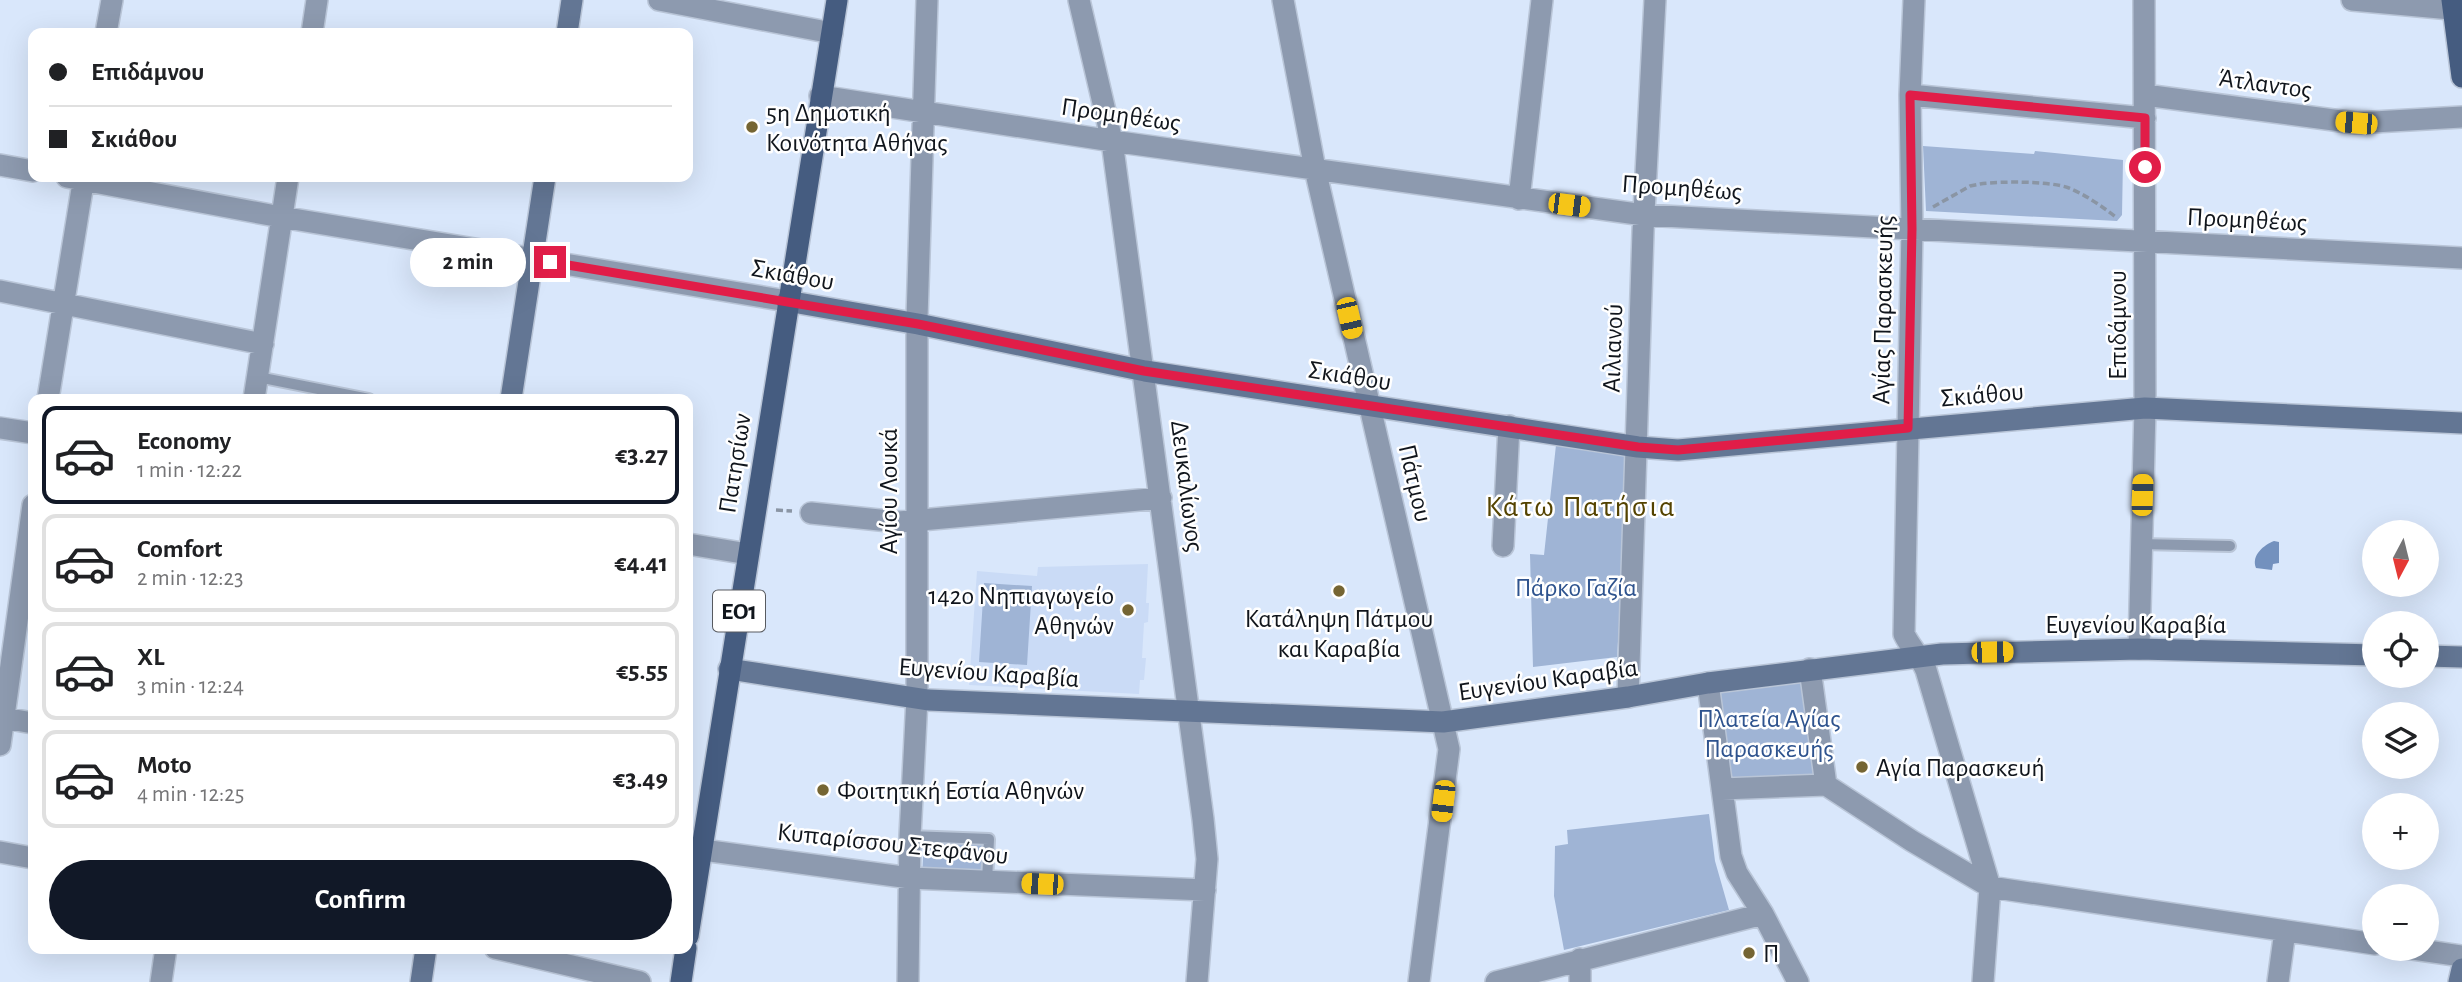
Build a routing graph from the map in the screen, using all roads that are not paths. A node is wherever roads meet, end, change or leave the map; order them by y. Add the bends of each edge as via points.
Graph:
1 (112, 0) edge
2 (317, 0) edge
3 (572, 0) edge
4 (659, 0) edge
5 (837, 0) edge
6 (927, 0) edge
7 (1079, 0) edge
8 (1283, 0) edge
9 (1542, 0) edge
10 (1655, 0) edge
11 (1914, 0) edge
12 (2144, 0) edge
13 (2353, 0) edge
14 (2456, 6) edge
15 (107, 28) edge
16 (313, 28) edge
17 (568, 28) edge
18 (832, 33) junction
19 (2462, 77) edge
20 (1910, 95) junction
21 (2145, 95) junction
22 (820, 96) junction
23 (923, 113) junction
24 (2462, 117) edge
25 (2145, 118) junction
26 (1112, 141) junction
27 (0, 165) edge
28 (1315, 169) junction
29 (28, 170) edge
30 (78, 182) edge
31 (99, 182) edge
32 (287, 182) edge
33 (544, 182) edge
34 (1520, 199) junction
35 (1644, 215) junction
36 (281, 217) junction
37 (1912, 229) junction
38 (2146, 242) junction
39 (2462, 258) edge
40 (532, 259) junction
41 (0, 291) edge
42 (787, 301) junction
43 (64, 302) junction
44 (918, 324) junction
45 (263, 344) junction
46 (1144, 371) junction
47 (258, 377) junction
48 (49, 394) edge
49 (255, 394) edge
50 (344, 394) edge
51 (512, 394) edge
52 (1369, 407) junction
53 (2145, 408) junction
54 (2462, 423) edge
55 (1509, 426) junction
56 (0, 428) edge
57 (1908, 428) junction
58 (28, 432) edge
59 (1638, 447) junction
60 (1161, 498) junction
61 (811, 513) dead end
62 (915, 520) junction
63 (2140, 544) junction
64 (693, 545) edge
65 (1503, 546) dead end
66 (2230, 546) dead end
67 (748, 554) junction
68 (28, 585) edge
69 (2138, 649) junction
70 (2362, 655) edge
71 (1920, 656) junction
72 (2439, 656) edge
73 (2462, 657) edge
74 (729, 668) junction
75 (1810, 669) junction
76 (1708, 683) junction
77 (1629, 697) junction
78 (917, 698) junction
79 (1189, 711) junction
80 (4, 718) junction
81 (28, 722) edge
82 (1443, 722) junction
83 (0, 744) edge
84 (1826, 785) junction
85 (1722, 789) junction
86 (910, 836) junction
87 (694, 849) edge
88 (0, 852) edge
89 (28, 857) edge
90 (910, 878) junction
91 (987, 882) junction
92 (1990, 887) junction
93 (1205, 890) junction
94 (1763, 914) junction
95 (2285, 931) junction
96 (2362, 942) edge
97 (2439, 953) edge
98 (165, 954) edge
99 (425, 954) edge
100 (521, 954) edge
101 (685, 954) edge
102 (2462, 956) edge
103 (1580, 959) junction
104 (2462, 969) edge
105 (161, 982) edge
106 (421, 982) edge
107 (640, 982) edge
108 (681, 982) edge
109 (908, 982) edge
110 (1197, 982) edge
111 (1419, 982) edge
112 (1496, 982) edge
113 (1580, 982) edge
114 (1798, 982) edge
115 (1983, 982) edge
116 (2278, 982) edge
117 (2459, 982) edge

1 - 15 street
2 - 16 street
3 - 17 street
4 - 18 street
5 - 18 main road, Πατησίων / ΕΟ1
6 - 23 street, Αγίου Λουκά
7 - 26 street, Δευκαλίωνος
8 - 28 street, Πάτμου
9 - 34 street
10 - 35 street, Αιλιανού
11 - 20 street, Αγίας Παρασκευής
12 - 21 street, Επιδάμνου
13 - 14 street
14 - 19 main road
18 - 22 main road, Πατησίων / ΕΟ1
20 - 25 street
20 - 37 street, Αγίας Παρασκευής
21 - 24 street, Άτλαντος via 2356,123
21 - 25 street, Επιδάμνου
22 - 23 street, Προμηθέως
22 - 42 main road, Πατησίων / ΕΟ1
23 - 26 street, Προμηθέως
23 - 44 street, Αγίου Λουκά
25 - 38 street, Επιδάμνου
26 - 28 street, Προμηθέως
26 - 46 street, Δευκαλίωνος
27 - 29 street
28 - 34 street, Προμηθέως
28 - 52 street, Πάτμου
30 - 43 street
31 - 36 street, Σκιάθου
32 - 36 street
33 - 40 street
34 - 35 street, Προμηθέως
35 - 37 street, Προμηθέως
35 - 59 street, Αιλιανού
36 - 40 street, Σκιάθου
36 - 45 street
37 - 38 street, Προμηθέως
37 - 57 street, Αγίας Παρασκευής
38 - 39 street, Προμηθέως
38 - 53 street, Επιδάμνου
40 - 42 street, Σκιάθου
40 - 51 street
41 - 43 street
42 - 44 street, Σκιάθου
42 - 67 main road, Πατησίων / ΕΟ1
43 - 45 street
43 - 48 street
44 - 46 street, Σκιάθου
44 - 62 street, Αγίου Λουκά
45 - 47 street
46 - 52 street, Σκιάθου
46 - 60 street, Δευκαλίωνος
47 - 49 street
47 - 50 lane
52 - 55 street, Σκιάθου
52 - 82 street, Πάτμου
53 - 54 street, Σκιάθου
53 - 57 street, Σκιάθου
53 - 63 street, Επιδάμνου
55 - 59 street, Σκιάθου
55 - 65 street
56 - 58 street
57 - 59 street, Σκιάθου via 1678,450
57 - 71 street, Αγίας Παρασκευής via 1904,634
59 - 77 street, Αιλιανού
60 - 62 street
60 - 79 street, Δευκαλίωνος
61 - 62 street
62 - 78 street, Αγίου Λουκά
63 - 66 lane
63 - 69 street, Επιδάμνου
64 - 67 street
67 - 74 main road, Πατησίων / ΕΟ1
68 - 80 street
69 - 70 street, Ευγενίου Καραβία
69 - 71 street, Ευγενίου Καραβία
71 - 75 street, Ευγενίου Καραβία
71 - 92 street, Αγίας Παρασκευής
72 - 73 street
74 - 78 street, Ευγενίου Καραβία
74 - 87 main road, Πατησίων / ΕΟ1
75 - 76 street, Ευγενίου Καραβία
75 - 84 street
76 - 77 street, Ευγενίου Καραβία
76 - 85 street
77 - 82 street, Ευγενίου Καραβία
78 - 79 street, Ευγενίου Καραβία
78 - 86 street, Αγίου Λουκά
79 - 82 street, Ευγενίου Καραβία
79 - 93 street, Δευκαλίωνος via 1207,859
80 - 81 street
80 - 83 street
82 - 111 street, Πάτμου via 1449,749
84 - 85 street
84 - 92 street
85 - 94 street via 1731,856
86 - 90 street, Αγίου Λουκά
86 - 91 lane via 989,839
87 - 90 street, Κυπαρίσσου Στεφάνου
88 - 89 street
90 - 91 street, Κυπαρίσσου Στεφάνου
90 - 109 street, Αγίου Λουκά
91 - 93 street, Κυπαρίσσου Στεφάνου
92 - 95 street
92 - 115 street, Αγίας Παρασκευής
93 - 110 street, Δευκαλίωνος
94 - 103 street
94 - 114 street
95 - 96 street
95 - 116 street
97 - 102 street
98 - 105 street
99 - 106 street
100 - 107 street
101 - 108 main road
103 - 112 street
103 - 113 street
104 - 117 street

